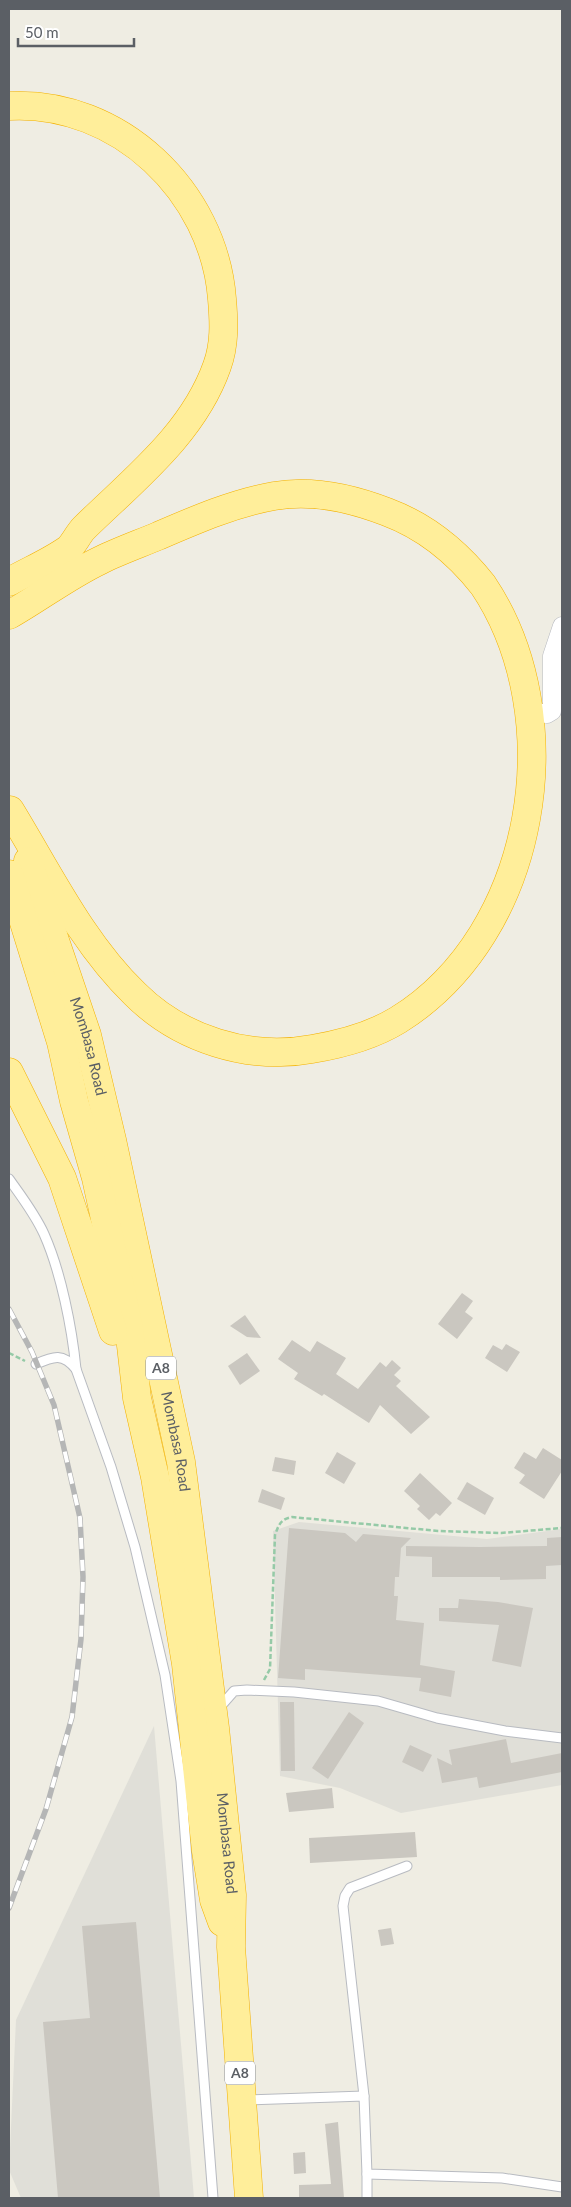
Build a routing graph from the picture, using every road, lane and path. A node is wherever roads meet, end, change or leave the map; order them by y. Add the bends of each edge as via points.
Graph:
1 (9, 106) edge
2 (9, 582) edge
3 (9, 616) edge
4 (562, 626) edge
5 (550, 713) edge
6 (10, 808) edge
7 (9, 874) edge
8 (9, 1072) edge
9 (9, 1179) edge
10 (9, 1352) edge
11 (36, 1364) joint
12 (76, 1369) junction
13 (137, 1398) junction
14 (562, 1528) edge
15 (258, 1690) junction
16 (214, 1717) junction
17 (562, 1738) edge
18 (407, 1866) dead end
19 (231, 1947) junction
20 (364, 2096) junction
21 (242, 2100) junction
22 (367, 2174) junction
23 (562, 2187) edge
24 (213, 2198) edge
25 (249, 2198) edge
26 (367, 2198) edge

1 - 2 highway via 34,107 80,117 106,127 147,152 177,183 210,244 220,277 224,332 215,372 201,399 170,443 83,529 70,548
3 - 5 highway via 100,560 212,514 276,496 346,498 402,518 431,533 453,551 496,602 521,653 530,681
4 - 5 street via 552,656
5 - 6 highway via 519,863 482,936 441,987 397,1020 359,1039 314,1049 273,1053 215,1044 170,1022 152,1009 135,995 103,958 77,921
6 - 16 highway, Mombasa Road / A8 via 79,1008 112,1140 181,1462
7 - 13 highway, Mombasa Road / A8 via 61,1042 96,1178 129,1328
8 - 13 highway via 62,1178
9 - 12 lane via 35,1218 52,1256 73,1331
10 - 11 path via 27,1363
11 - 12 lane via 62,1357
12 - 24 lane via 111,1466 135,1547 165,1675 180,1781
13 - 19 highway, Mombasa Road / A8 via 155,1477 186,1664 214,1900
14 - 15 path via 500,1533 285,1518 279,1523 275,1535 270,1669
15 - 16 lane via 234,1691 223,1701
15 - 17 lane via 378,1701 437,1718
16 - 19 highway, Mombasa Road / A8 via 232,1895
18 - 20 lane via 350,1888 343,1906
19 - 21 highway, Mombasa Road / A8
20 - 21 lane
20 - 22 lane
21 - 25 highway, Mombasa Road / A8
22 - 23 lane via 502,2178
22 - 26 lane

